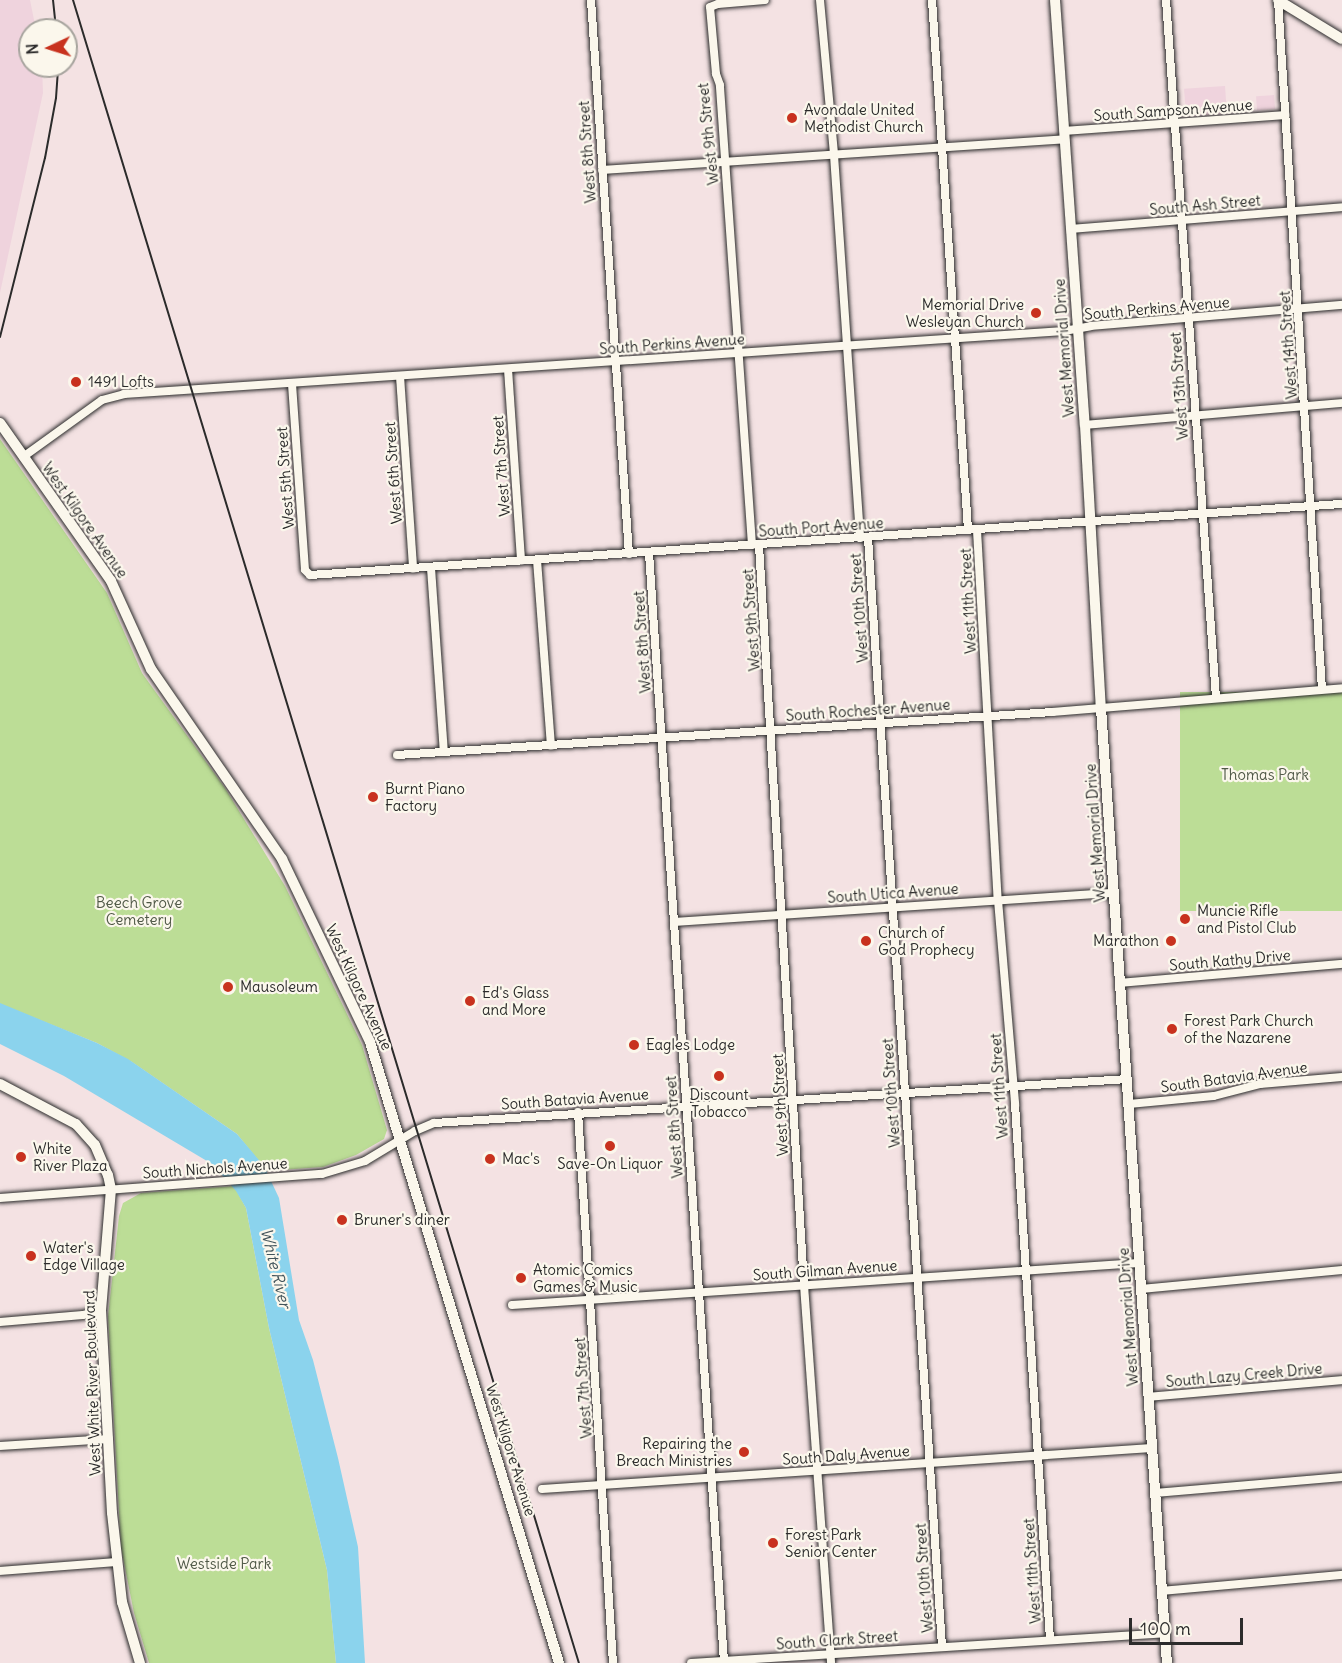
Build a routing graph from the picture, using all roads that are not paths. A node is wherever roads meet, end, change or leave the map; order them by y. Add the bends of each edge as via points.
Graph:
1 (591, 0) edge
2 (765, 0) edge
3 (820, 0) edge
4 (932, 0) edge
5 (1055, 0) edge
6 (1166, 0) edge
7 (1278, 0) edge
8 (1342, 39) edge
9 (1285, 115) junction
10 (1175, 122) junction
11 (1064, 135) junction
12 (942, 147) junction
13 (834, 155) junction
14 (726, 162) junction
15 (602, 170) junction
16 (1342, 207) edge
17 (1291, 212) junction
18 (1182, 220) junction
19 (1071, 229) junction
20 (1342, 305) edge
21 (1299, 309) junction
22 (1188, 319) junction
23 (1077, 329) junction
24 (955, 339) junction
25 (847, 346) junction
26 (739, 353) junction
27 (616, 362) junction
28 (508, 369) junction
29 (400, 376) junction
30 (292, 384) junction
31 (1342, 403) edge
32 (1305, 406) junction
33 (1195, 416) junction
34 (0, 423) edge
35 (1085, 425) junction
36 (23, 457) junction
37 (1342, 504) edge
38 (1312, 507) junction
39 (1202, 514) junction
40 (1090, 522) junction
41 (968, 530) junction
42 (977, 530) junction
43 (864, 538) junction
44 (756, 545) junction
45 (650, 553) junction
46 (630, 554) junction
47 (537, 560) junction
48 (521, 561) junction
49 (431, 568) junction
50 (413, 569) junction
51 (305, 570) joint
52 (1342, 688) edge
53 (1322, 689) junction
54 (1216, 698) junction
55 (1101, 708) junction
56 (987, 715) junction
57 (880, 722) junction
58 (771, 730) junction
59 (662, 737) junction
60 (551, 745) junction
61 (444, 752) junction
62 (396, 755) dead end
63 (1114, 894) junction
64 (998, 900) junction
65 (892, 907) junction
66 (784, 914) junction
67 (674, 922) junction
68 (1342, 964) edge
69 (1120, 983) junction
70 (1342, 1077) edge
71 (1127, 1079) junction
72 (0, 1084) edge
73 (1013, 1085) junction
74 (904, 1093) junction
75 (793, 1100) junction
76 (1129, 1104) junction
77 (686, 1106) junction
78 (578, 1112) junction
79 (421, 1127) joint
80 (402, 1140) junction
81 (111, 1189) junction
82 (0, 1198) edge
83 (1139, 1263) junction
84 (1026, 1270) junction
85 (1342, 1270) edge
86 (916, 1278) junction
87 (804, 1285) junction
88 (1141, 1289) junction
89 (699, 1292) junction
90 (591, 1299) junction
91 (512, 1305) dead end
92 (101, 1310) junction
93 (0, 1322) edge
94 (1342, 1380) edge
95 (1148, 1397) junction
96 (109, 1439) junction
97 (0, 1446) edge
98 (1152, 1448) junction
99 (1038, 1455) junction
100 (929, 1463) junction
101 (818, 1471) junction
102 (1342, 1476) edge
103 (712, 1477) junction
104 (602, 1484) junction
105 (542, 1489) dead end
106 (1155, 1493) junction
107 (116, 1562) junction
108 (0, 1571) edge
109 (1342, 1575) edge
110 (1162, 1591) junction
111 (1165, 1633) junction
112 (1050, 1640) junction
113 (942, 1647) junction
114 (831, 1659) edge
115 (724, 1662) edge
116 (140, 1663) edge
117 (559, 1663) edge
118 (613, 1663) edge
119 (691, 1663) edge
120 (1167, 1663) edge

1 - 15 street, West 8th Street
2 - 14 street, West 9th Street via 710,7
3 - 13 street, West 10th Street
4 - 12 street, West 11th Street
5 - 11 main road, West Memorial Drive
6 - 10 street, West 13th Street
7 - 8 main road
7 - 9 street, West 14th Street
9 - 10 street, South Sampson Avenue
9 - 17 street, West 14th Street
10 - 11 street, South Sampson Avenue
10 - 18 street, West 13th Street
11 - 12 street, South Sampson Avenue
11 - 19 main road, West Memorial Drive
12 - 13 street, South Sampson Avenue
12 - 24 street, West 11th Street
13 - 14 street, South Sampson Avenue
13 - 25 street, West 10th Street
14 - 15 street, South Sampson Avenue
14 - 26 street, West 9th Street
15 - 27 street, West 8th Street
16 - 17 street, South Ash Street
17 - 18 street, South Ash Street
17 - 21 street, West 14th Street
18 - 19 street, South Ash Street
18 - 22 street, West 13th Street
19 - 23 main road, West Memorial Drive
20 - 21 street, South Perkins Avenue
21 - 22 street, South Perkins Avenue
21 - 32 street, West 14th Street
22 - 23 street, South Perkins Avenue
22 - 33 street, West 13th Street
23 - 24 street, South Perkins Avenue
23 - 35 main road, West Memorial Drive
24 - 25 street, South Perkins Avenue
24 - 41 street, West 11th Street
25 - 26 street, South Perkins Avenue
25 - 43 street, West 10th Street
26 - 27 street, South Perkins Avenue
26 - 44 street, West 9th Street
27 - 28 street, South Perkins Avenue
27 - 46 street, West 8th Street
28 - 29 street, South Perkins Avenue
28 - 48 street, West 7th Street
29 - 30 street, South Perkins Avenue
29 - 50 street, West 6th Street
30 - 36 street, South Perkins Avenue via 117,395 96,404
30 - 51 street, West 5th Street
31 - 32 street
32 - 33 street
32 - 38 street, West 14th Street
33 - 35 street
33 - 39 street, West 13th Street
34 - 36 main road, West Kilgore Avenue
35 - 40 main road, West Memorial Drive
36 - 80 main road, West Kilgore Avenue via 114,585 151,669 282,859 370,1042
37 - 38 street, South Port Avenue
38 - 39 street, South Port Avenue
38 - 53 street, West 14th Street
39 - 40 street, South Port Avenue
39 - 54 street, West 13th Street
40 - 42 street, South Port Avenue
40 - 55 main road, West Memorial Drive
41 - 42 street, South Port Avenue
41 - 43 street, South Port Avenue
42 - 56 street, West 11th Street
43 - 44 street, South Port Avenue
43 - 57 street, West 10th Street
44 - 45 street, South Port Avenue
44 - 58 street, West 9th Street
45 - 46 street, South Port Avenue
45 - 59 street, West 8th Street
46 - 47 street, South Port Avenue
47 - 48 street, South Port Avenue
47 - 60 street
48 - 49 street, South Port Avenue
49 - 50 street, South Port Avenue
49 - 61 street
50 - 51 street, South Port Avenue via 310,575
52 - 53 street, South Rochester Avenue
53 - 54 street, South Rochester Avenue
54 - 55 street, South Rochester Avenue
55 - 56 street, South Rochester Avenue
55 - 63 main road, West Memorial Drive
56 - 57 street, South Rochester Avenue
56 - 64 street, West 11th Street
57 - 58 street, South Rochester Avenue
57 - 65 street, West 10th Street
58 - 59 street, South Rochester Avenue
58 - 66 street, West 9th Street
59 - 60 street, South Rochester Avenue
59 - 67 street, West 8th Street
60 - 61 street, South Rochester Avenue
61 - 62 street, South Rochester Avenue
63 - 64 street, South Utica Avenue
63 - 69 main road, West Memorial Drive
64 - 65 street, South Utica Avenue
64 - 73 street, West 11th Street
65 - 66 street, South Utica Avenue
65 - 74 street, West 10th Street
66 - 67 street, South Utica Avenue
66 - 75 street, West 9th Street
67 - 77 street, West 8th Street
68 - 69 street, South Kathy Drive
69 - 71 main road, West Memorial Drive
70 - 76 street, South Batavia Avenue via 1260,1084 1221,1095
71 - 73 street, South Batavia Avenue
71 - 76 main road, West Memorial Drive
72 - 81 main road, West White River Boulevard via 76,1124 101,1153
73 - 74 street, South Batavia Avenue
73 - 84 street, West 11th Street
74 - 75 street, South Batavia Avenue
74 - 86 street, West 10th Street
75 - 77 street, South Batavia Avenue
75 - 87 street, West 9th Street
76 - 83 main road, West Memorial Drive
77 - 78 street, South Batavia Avenue
77 - 89 street, West 8th Street
78 - 79 street, South Batavia Avenue
78 - 90 street, West 7th Street
79 - 80 street, South Nichols Avenue
80 - 81 street, South Nichols Avenue via 358,1164 308,1176
80 - 117 main road, West Kilgore Avenue
81 - 82 street, South Nichols Avenue
81 - 92 main road, West White River Boulevard
83 - 84 street, South Gilman Avenue
83 - 88 main road, West Memorial Drive
84 - 86 street, South Gilman Avenue
84 - 99 street, West 11th Street
85 - 88 street
86 - 87 street, South Gilman Avenue
86 - 100 street, West 10th Street
87 - 89 street, South Gilman Avenue
87 - 101 street, West 9th Street
88 - 95 main road, West Memorial Drive
89 - 90 street, South Gilman Avenue
89 - 103 street, West 8th Street
90 - 91 street, South Gilman Avenue
90 - 104 street, West 7th Street
92 - 93 street
92 - 96 main road, West White River Boulevard
94 - 95 street, South Lazy Creek Drive
95 - 98 main road, West Memorial Drive
96 - 97 street
96 - 107 main road, West White River Boulevard
98 - 99 street, South Daly Avenue
98 - 106 main road, West Memorial Drive
99 - 100 street, South Daly Avenue
99 - 112 street, West 11th Street
100 - 101 street, South Daly Avenue
100 - 113 street, West 10th Street
101 - 103 street, South Daly Avenue
101 - 114 street, West 9th Street
102 - 106 street
103 - 104 street, South Daly Avenue
103 - 115 street, West 8th Street
104 - 105 street, South Daly Avenue
104 - 118 street, West 7th Street
106 - 110 main road, West Memorial Drive
107 - 108 street
107 - 116 main road, West White River Boulevard via 125,1616
109 - 110 street
110 - 111 main road, West Memorial Drive
111 - 112 street, South Clark Street
111 - 120 main road, West Memorial Drive
112 - 113 street, South Clark Street
113 - 114 street, South Clark Street
114 - 115 street, South Clark Street
115 - 119 street, South Clark Street

